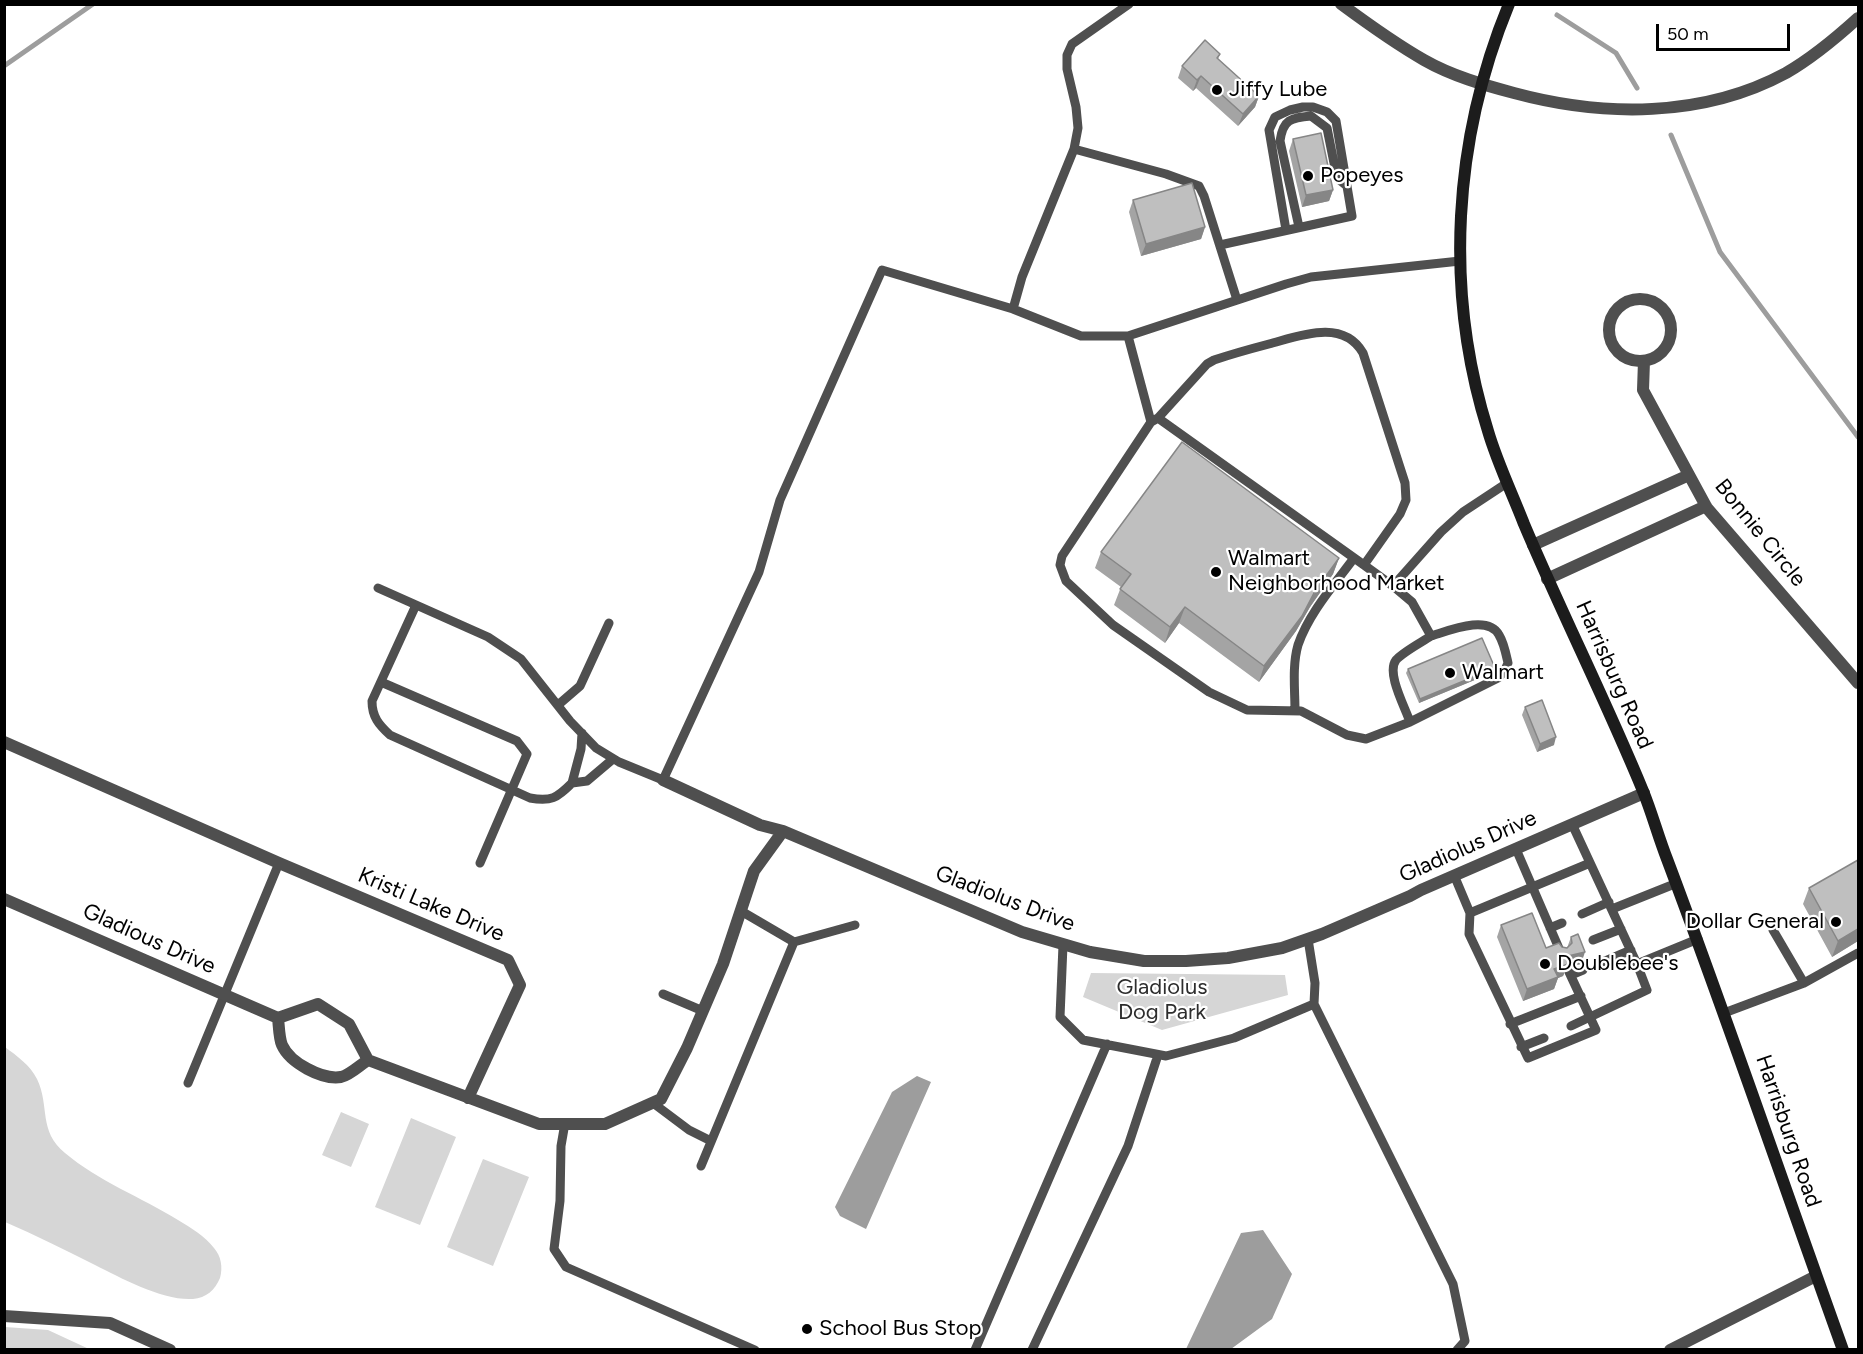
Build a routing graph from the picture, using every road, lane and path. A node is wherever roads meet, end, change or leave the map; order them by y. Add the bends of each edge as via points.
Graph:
1 (1129, 4) edge
2 (1341, 4) edge
3 (1509, 4) edge
4 (1858, 18) edge
5 (1481, 84) junction
6 (1074, 149) junction
7 (1347, 186) junction
8 (1299, 227) junction
9 (1286, 230) junction
10 (1220, 245) junction
11 (1460, 261) junction
12 (1237, 300) junction
13 (1013, 309) junction
14 (1128, 336) junction
15 (1644, 361) junction
16 (1154, 420) junction
17 (1689, 475) junction
18 (1507, 483) junction
19 (1706, 506) junction
20 (1533, 544) junction
21 (1354, 558) junction
22 (1364, 565) junction
23 (1547, 579) junction
24 (1393, 586) junction
25 (378, 588) dead end
26 (416, 605) junction
27 (609, 623) dead end
28 (1431, 636) junction
29 (381, 682) junction
30 (1858, 682) edge
31 (558, 705) junction
32 (1295, 711) junction
33 (1410, 722) junction
34 (582, 733) junction
35 (4, 742) edge
36 (613, 759) junction
37 (663, 780) junction
38 (572, 783) junction
39 (511, 789) junction
40 (1644, 793) junction
41 (1572, 824) junction
42 (783, 831) junction
43 (1516, 849) junction
44 (480, 862) dead end
45 (279, 863) junction
46 (1590, 863) junction
47 (1454, 875) junction
48 (1677, 883) junction
49 (1532, 887) junction
50 (4, 899) edge
51 (1610, 906) junction
52 (741, 911) junction
53 (1470, 913) junction
54 (1582, 914) dead end
55 (1562, 923) dead end
56 (855, 925) dead end
57 (1550, 928) junction
58 (1621, 929) junction
59 (1773, 930) dead end
60 (1308, 939) junction
61 (1698, 939) junction
62 (1593, 940) dead end
63 (794, 942) junction
64 (1063, 945) junction
65 (1631, 950) junction
66 (1561, 953) edge
67 (1858, 953) edge
68 (1604, 962) dead end
69 (1637, 964) junction
70 (1582, 970) dead end
71 (1804, 983) junction
72 (663, 994) dead end
73 (224, 995) junction
74 (1581, 996) junction
75 (1314, 1004) junction
76 (703, 1011) junction
77 (1724, 1013) junction
78 (1590, 1016) junction
79 (278, 1018) junction
80 (1510, 1024) junction
81 (1571, 1026) dead end
82 (1544, 1038) dead end
83 (1107, 1044) junction
84 (1521, 1047) junction
85 (1158, 1055) junction
86 (368, 1059) junction
87 (188, 1083) dead end
88 (468, 1098) junction
89 (653, 1103) junction
90 (565, 1124) junction
91 (711, 1141) junction
92 (701, 1166) dead end
93 (1816, 1276) junction
94 (4, 1316) edge
95 (170, 1350) edge
96 (755, 1350) edge
97 (975, 1350) edge
98 (1032, 1350) edge
99 (1457, 1350) edge
100 (1670, 1350) edge
101 (1843, 1350) edge

1 - 6 lane via 1072,44 1067,55 1078,129
2 - 5 street via 1426,61
3 - 5 main road, Harrisburg Road
4 - 5 street via 1836,39 1785,73 1732,96 1662,109 1592,109
5 - 11 main road, Harrisburg Road via 1462,185
6 - 10 lane via 1199,186
6 - 13 lane
7 - 8 lane via 1352,216
7 - 8 lane via 1337,178 1327,128 1311,116 1288,121 1281,130 1280,141
7 - 9 lane via 1336,121 1327,112 1303,107 1275,117 1269,130
8 - 9 lane
9 - 10 lane
10 - 12 lane
11 - 12 lane via 1311,277
11 - 18 main road, Harrisburg Road via 1461,306 1471,369
12 - 14 lane
13 - 14 lane via 1081,336
13 - 37 lane via 882,270 780,500 759,572
14 - 16 lane
15 - 15 street via 1663,352 1672,333 1666,312 1641,298 1622,304 1610,320 1609,330 1610,340 1623,356
15 - 17 street, Bonnie Circle via 1643,390
16 - 21 lane
16 - 22 lane via 1214,360 1310,333 1327,332 1358,343 1405,483 1406,500
16 - 32 lane via 1062,556 1060,565 1066,580 1113,625 1209,692 1246,710
17 - 19 street, Bonnie Circle
17 - 20 street
18 - 20 main road, Harrisburg Road
18 - 24 lane via 1463,512
19 - 23 street
19 - 30 street, Bonnie Circle
20 - 23 main road, Harrisburg Road
21 - 22 lane
21 - 32 lane via 1315,611 1298,646
22 - 24 lane
23 - 40 main road, Harrisburg Road
24 - 28 lane via 1412,602
25 - 26 lane
26 - 29 lane
26 - 31 lane via 488,637 521,659
27 - 31 lane via 579,686
28 - 33 lane via 1397,659 1393,669
28 - 33 lane via 1474,624 1490,627 1499,633 1508,663 1498,678
29 - 39 lane via 372,701 372,713 390,735
29 - 39 lane via 517,741 526,754
31 - 34 lane
32 - 33 lane via 1347,735 1366,739
34 - 36 lane
34 - 38 lane
35 - 45 street, Kristi Lake Drive
36 - 37 lane
36 - 38 lane via 587,780
37 - 42 street, Gladiolus Drive via 759,825
38 - 39 lane via 559,796 544,800
39 - 44 lane
40 - 41 street, Gladiolus Drive
40 - 48 main road, Harrisburg Road
41 - 43 street, Gladiolus Drive
41 - 46 lane
42 - 52 street via 754,871
42 - 64 street, Gladiolus Drive via 1022,932
43 - 47 street, Gladiolus Drive
43 - 49 lane
45 - 73 lane
45 - 88 street, Kristi Lake Drive via 507,960 520,985
46 - 49 lane
46 - 51 lane
47 - 53 lane
47 - 60 street, Gladiolus Drive
48 - 51 lane
48 - 61 main road, Harrisburg Road
49 - 53 lane
49 - 57 lane
50 - 73 street, Gladious Drive
51 - 54 lane
51 - 58 lane
52 - 63 lane
52 - 76 street
53 - 80 lane via 1469,934
55 - 57 lane
56 - 63 lane
57 - 66 lane
58 - 62 lane
58 - 65 lane
59 - 71 lane
60 - 64 street, Gladiolus Drive via 1228,958 1158,962
60 - 75 lane
61 - 69 lane
61 - 77 main road, Harrisburg Road
63 - 91 lane
64 - 83 lane via 1060,1017 1083,1040
65 - 68 lane
65 - 69 lane
67 - 71 lane
69 - 78 lane via 1647,990
70 - 74 lane via 1570,974
71 - 77 lane
72 - 76 lane
73 - 79 street, Gladious Drive
73 - 87 lane
74 - 78 lane
74 - 80 lane
75 - 85 lane via 1234,1038
75 - 99 lane via 1453,1284 1465,1341
76 - 89 street via 661,1099
77 - 93 main road, Harrisburg Road
78 - 81 lane
78 - 84 lane via 1596,1030 1528,1058
79 - 86 street via 318,1004 349,1024
79 - 86 street via 282,1045 309,1070 325,1077 342,1077
80 - 84 lane
82 - 84 lane
83 - 85 lane
83 - 97 lane
85 - 98 lane via 1128,1146
86 - 88 street
88 - 90 street via 539,1124
89 - 90 street via 604,1125
89 - 91 lane
90 - 96 lane via 554,1249 566,1267
91 - 92 lane
93 - 100 street
93 - 101 main road, Harrisburg Road
94 - 95 street via 110,1323

